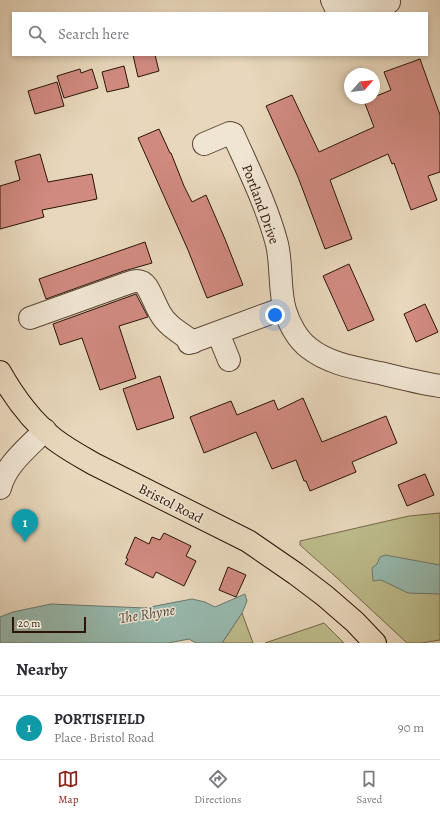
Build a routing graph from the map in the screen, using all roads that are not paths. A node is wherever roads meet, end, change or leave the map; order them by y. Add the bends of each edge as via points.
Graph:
1 (332, 0) edge
2 (389, 5) edge
3 (204, 144) dead end
4 (284, 308) junction
5 (30, 318) dead end
6 (218, 333) junction
7 (229, 360) dead end
8 (0, 372) edge
9 (440, 386) edge
10 (45, 430) junction
11 (0, 488) edge
12 (374, 643) edge

1 - 2 street via 336,8 342,11
3 - 4 street, Portland Drive via 232,134 258,189 276,244
4 - 6 street
4 - 9 street, Portland Drive via 301,340 318,354 343,365
5 - 6 street via 139,280 145,283 165,321 191,343
6 - 7 street
8 - 10 main road, Bristol Road via 20,403
10 - 11 street via 12,464 4,475
10 - 12 main road, Bristol Road via 69,450 94,464 248,541 325,596 355,622

